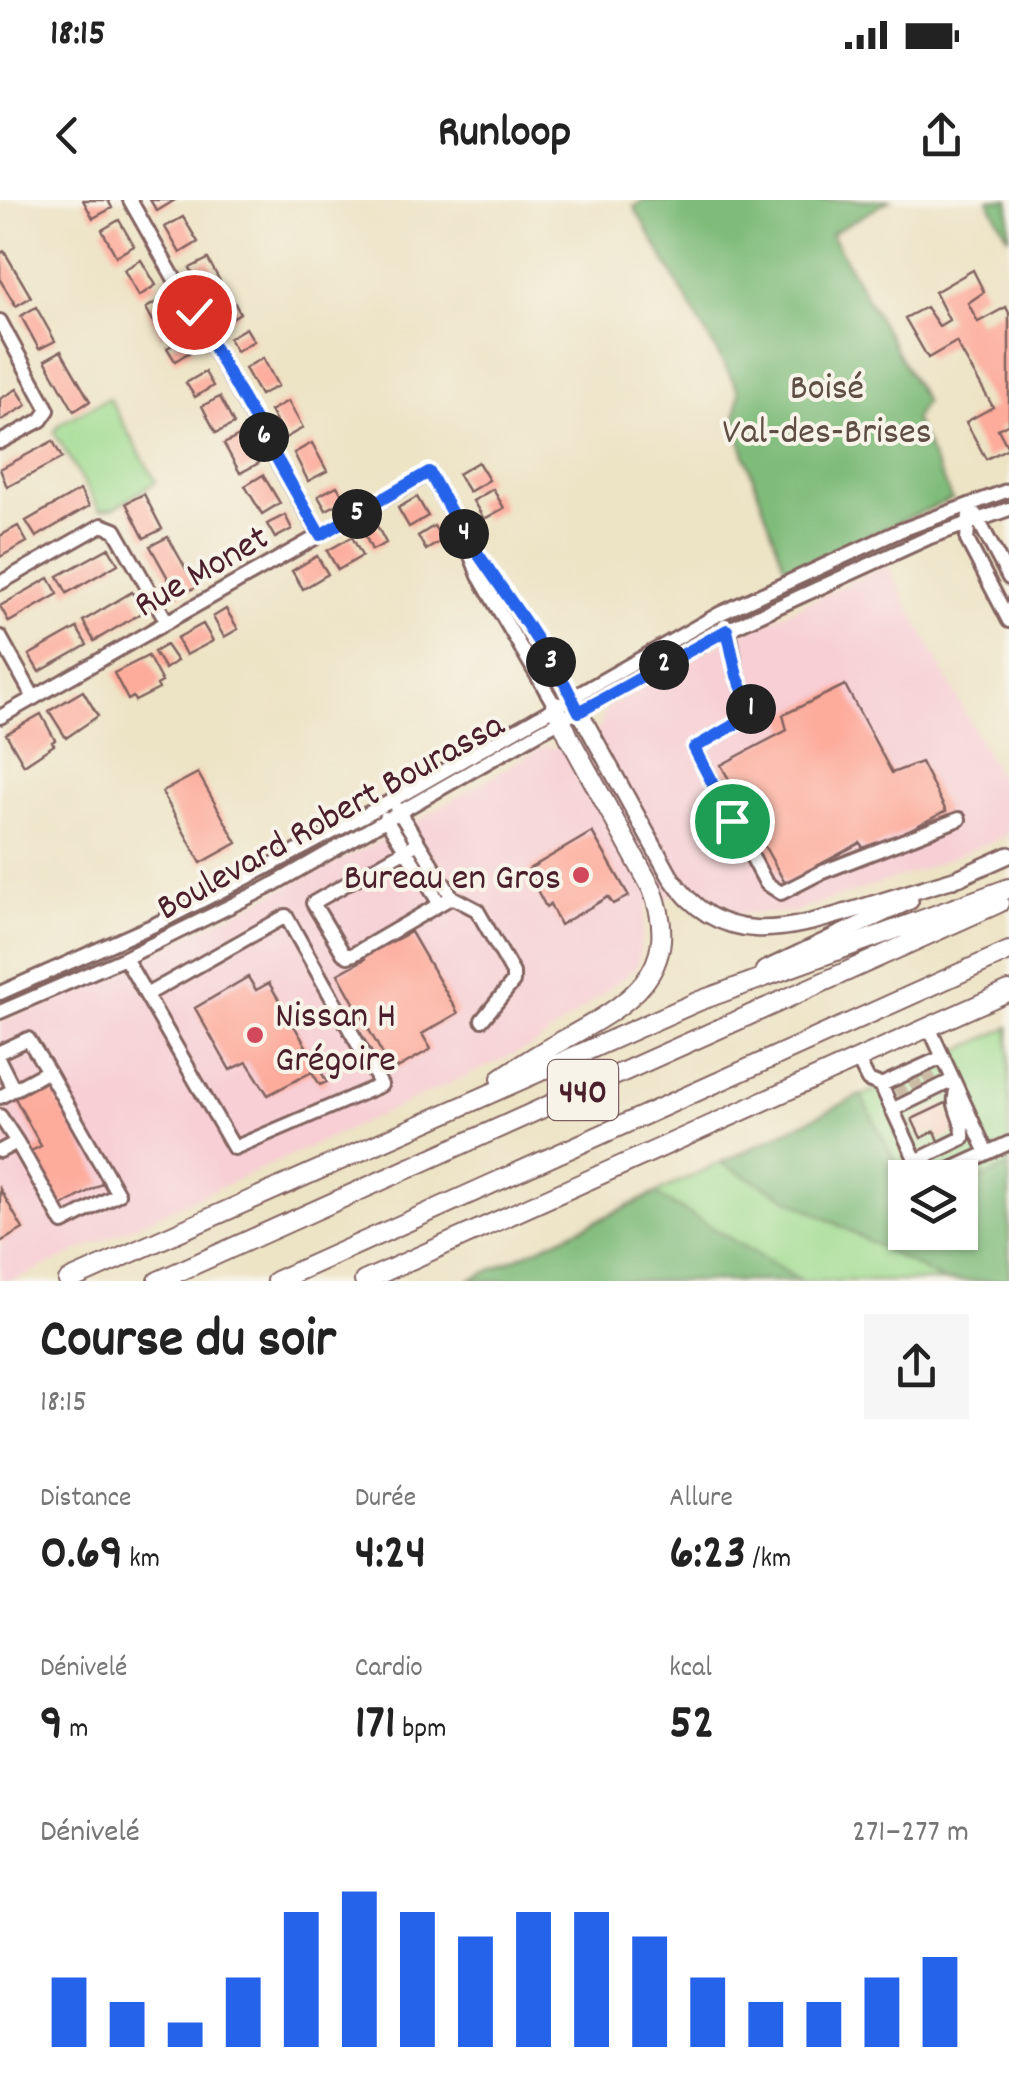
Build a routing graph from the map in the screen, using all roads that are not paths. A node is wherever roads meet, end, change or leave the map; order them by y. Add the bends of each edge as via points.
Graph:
1 (130, 200) edge
2 (0, 321) edge
3 (0, 442) edge
4 (1009, 490) edge
5 (970, 503) junction
6 (1009, 509) edge
7 (973, 520) junction
8 (320, 535) junction
9 (1009, 578) edge
10 (0, 583) edge
11 (719, 614) junction
12 (1009, 621) edge
13 (167, 622) junction
14 (727, 630) junction
15 (0, 637) edge
16 (34, 698) junction
17 (567, 709) junction
18 (0, 717) edge
19 (393, 800) junction
20 (379, 807) junction
21 (401, 814) junction
22 (959, 820) dead end
23 (388, 821) junction
24 (412, 846) junction
25 (1009, 855) edge
26 (961, 877) junction
27 (1009, 888) edge
28 (1009, 899) edge
29 (446, 901) junction
30 (1009, 951) edge
31 (125, 958) junction
32 (1009, 991) edge
33 (0, 993) edge
34 (146, 995) junction
35 (699, 1001) junction
36 (0, 1012) edge
37 (482, 1020) dead end
38 (929, 1028) junction
39 (0, 1052) edge
40 (943, 1057) junction
41 (858, 1060) junction
42 (0, 1062) edge
43 (48, 1072) junction
44 (923, 1081) junction
45 (955, 1084) junction
46 (880, 1085) junction
47 (14, 1090) junction
48 (901, 1091) junction
49 (0, 1097) edge
50 (449, 1110) junction
51 (892, 1110) junction
52 (0, 1116) edge
53 (17, 1142) junction
54 (1009, 1144) edge
55 (0, 1152) edge
56 (987, 1154) junction
57 (916, 1160) joint
58 (973, 1160) edge
59 (365, 1280) edge
60 (68, 1281) edge
61 (158, 1281) edge
62 (276, 1281) edge

1 - 8 street
2 - 3 street via 48,410
4 - 5 street, Boulevard Robert Bourassa
5 - 7 street
5 - 11 street, Boulevard Robert Bourassa
6 - 7 street, Boulevard Robert Bourassa
7 - 9 street
7 - 12 street via 967,540
7 - 14 street, Boulevard Robert Bourassa
8 - 13 street, Rue Monet
8 - 17 street, Rue Monet via 429,472 479,576
10 - 13 street via 102,525 115,530
11 - 14 street
11 - 17 street, Boulevard Robert Bourassa
13 - 16 street, Rue Monet
14 - 17 street, Boulevard Robert Bourassa
14 - 22 street via 753,714 694,748 766,883 781,893
15 - 16 street
16 - 18 street, Rue Monet
17 - 19 street, Boulevard Robert Bourassa
17 - 21 street, Boulevard Robert Bourassa
17 - 26 main road via 670,876 717,920 751,929 790,928
17 - 50 highway via 652,888 662,922 659,955 645,983 623,1004
19 - 20 street, Boulevard Robert Bourassa
19 - 21 street
20 - 23 street
20 - 33 street, Boulevard Robert Bourassa via 154,925
21 - 23 street, Boulevard Robert Bourassa
21 - 24 street
23 - 24 street
23 - 31 street, Boulevard Robert Bourassa
24 - 29 street
24 - 29 street via 312,902 343,953 354,954
25 - 26 main road
26 - 35 main road
27 - 35 highway
28 - 61 highway, 440
29 - 37 street via 477,910 514,973
30 - 62 highway, 440
31 - 34 street
31 - 36 street, Boulevard Robert Bourassa
32 - 38 highway
34 - 34 street via 234,1148 381,1085 286,916
35 - 50 highway
38 - 40 street
38 - 41 highway
39 - 43 street via 28,1039
40 - 44 street
40 - 45 street
41 - 46 street via 868,1080
41 - 59 highway
42 - 47 street
43 - 47 street
43 - 53 street via 118,1194 63,1223
44 - 45 street
44 - 48 street
44 - 48 street
45 - 56 street
45 - 57 street via 953,1106 963,1138
46 - 48 street
46 - 51 street
47 - 49 street
48 - 51 street
50 - 60 highway
51 - 57 street
52 - 53 street
53 - 55 street
54 - 56 street
56 - 58 street

